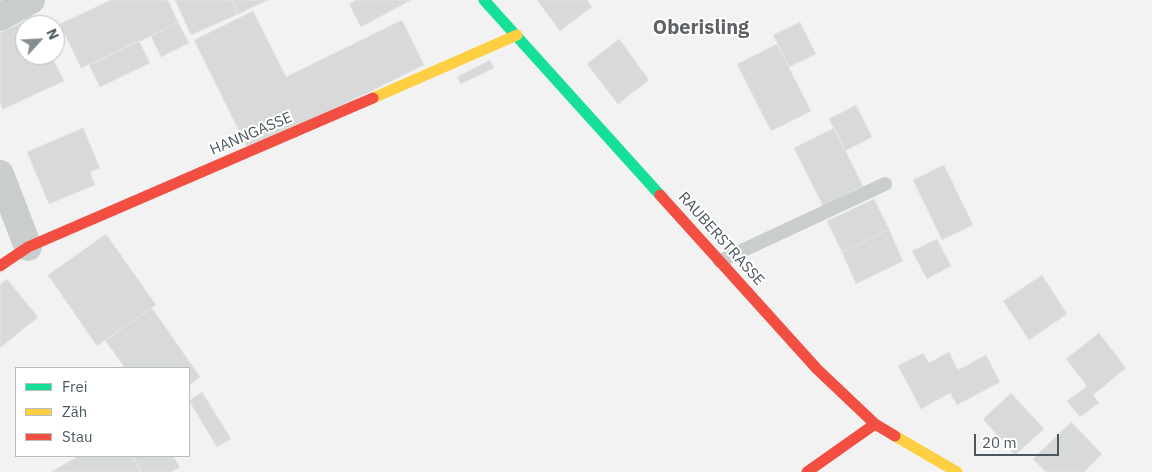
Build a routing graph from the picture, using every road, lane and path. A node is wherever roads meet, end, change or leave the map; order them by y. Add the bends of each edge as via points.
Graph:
1 (31, 0) edge
2 (484, 0) edge
3 (0, 17) edge
4 (516, 35) junction
5 (0, 174) edge
6 (885, 184) dead end
7 (28, 247) junction
8 (720, 261) junction
9 (0, 266) edge
10 (875, 424) junction
11 (807, 472) edge
12 (958, 472) edge

1 - 3 street
2 - 4 street, RAUBERSTRASSE
4 - 7 street, HANNGASSE
4 - 8 street, RAUBERSTRASSE
5 - 7 street
6 - 8 lane
7 - 9 street, HANNGASSE
8 - 10 street, RAUBERSTRASSE via 818,369
10 - 11 street
10 - 12 street, RAUBERSTRASSE

